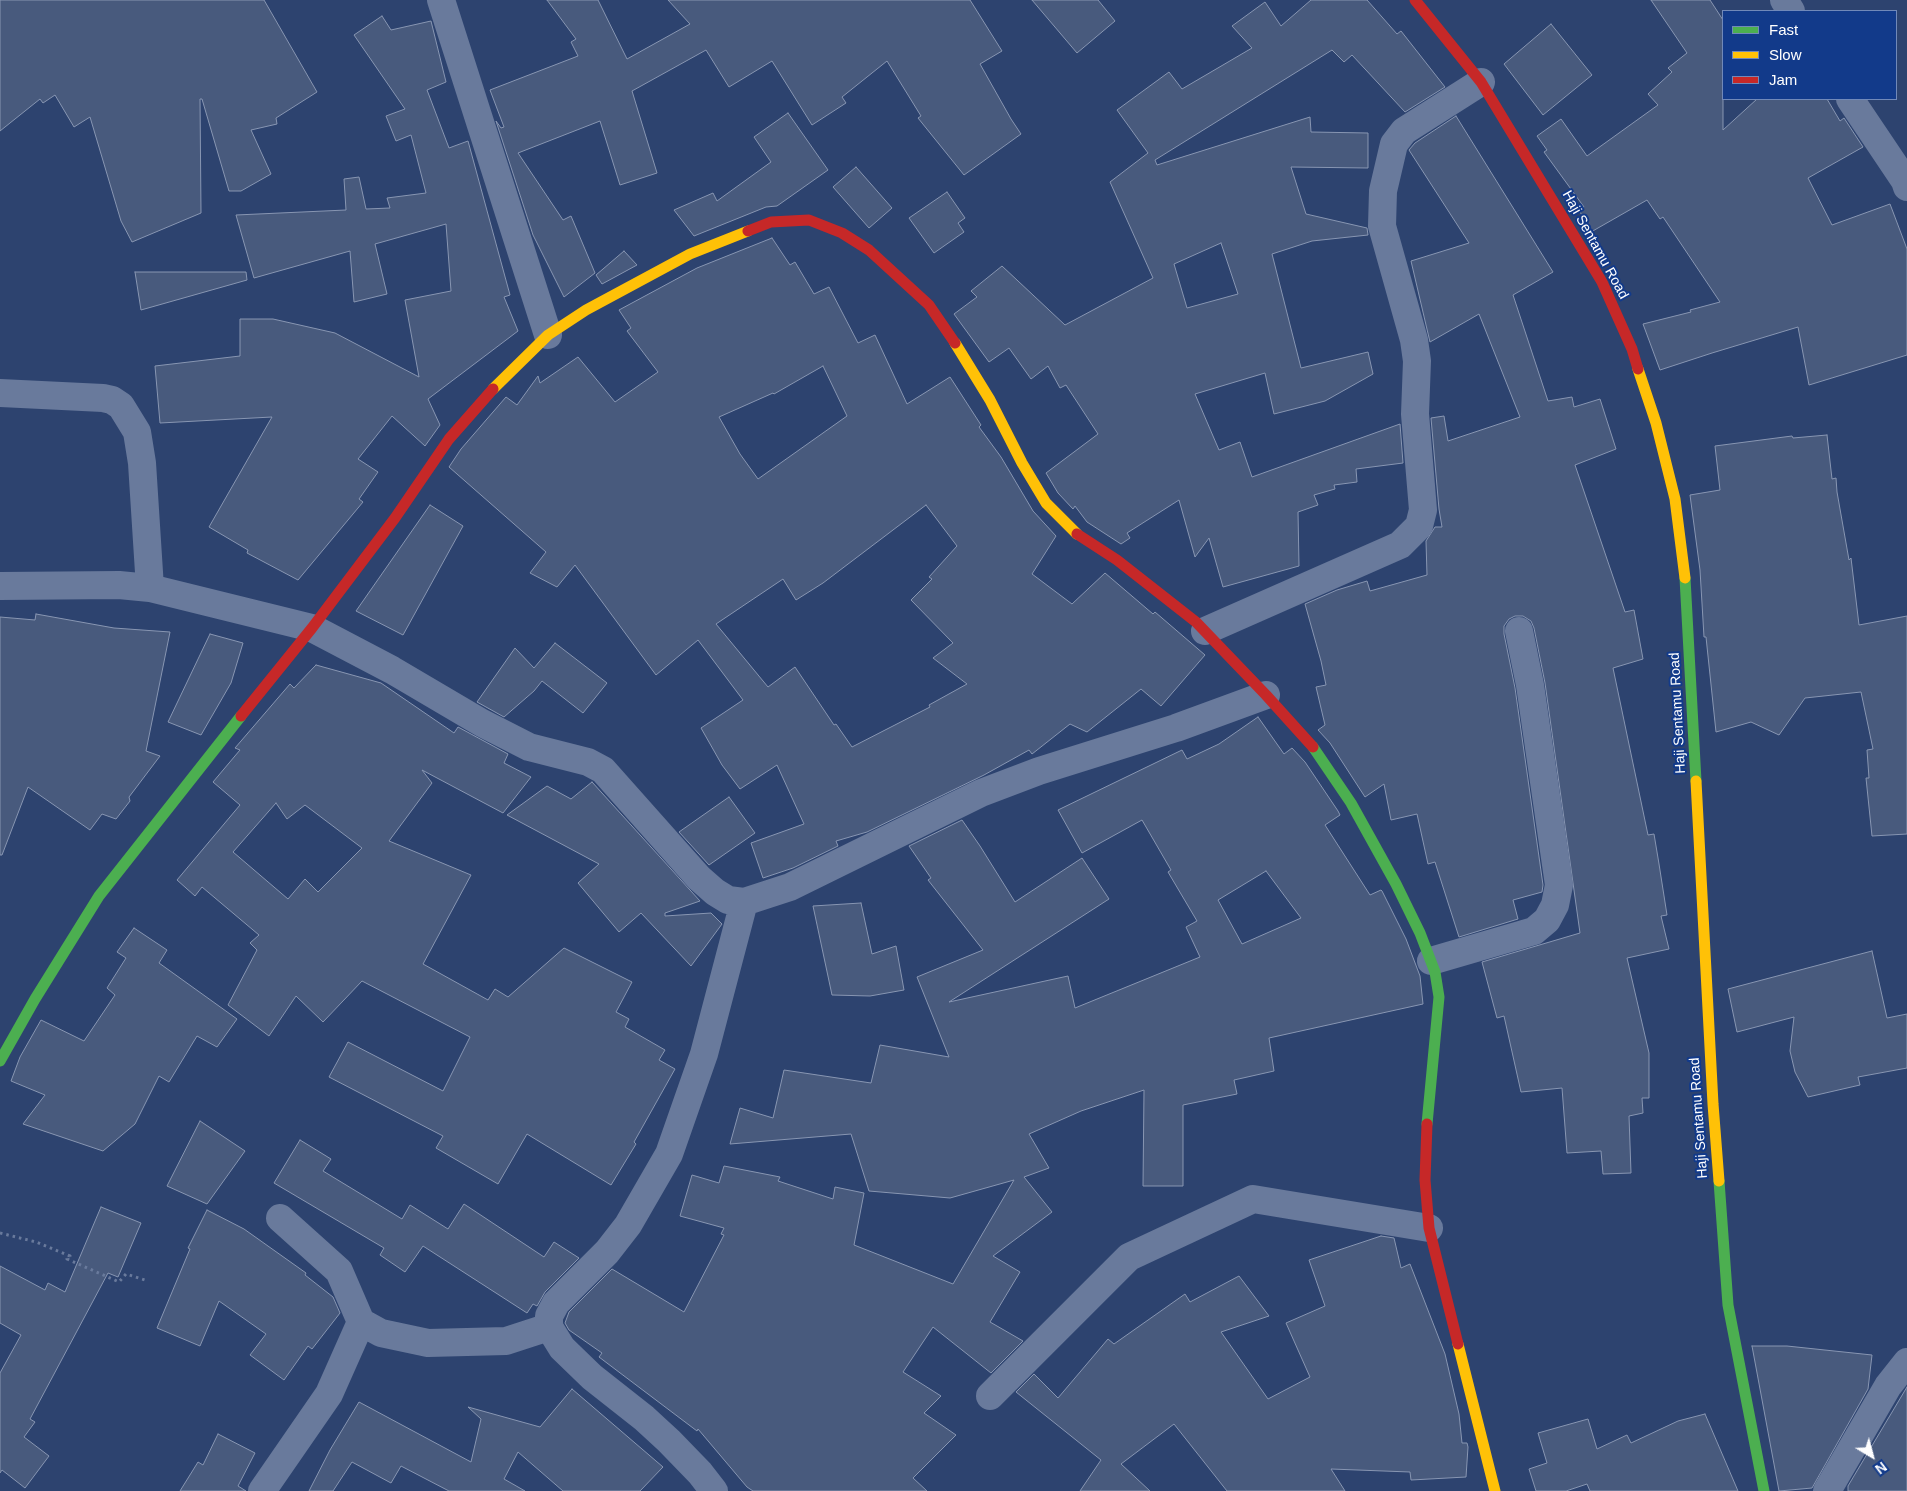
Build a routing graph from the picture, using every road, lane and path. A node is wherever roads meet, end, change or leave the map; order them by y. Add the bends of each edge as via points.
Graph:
1 (441, 0) edge
2 (1415, 0) edge
3 (1482, 82) junction
4 (1851, 100) edge
5 (1906, 183) edge
6 (548, 335) junction
7 (0, 393) edge
8 (0, 586) edge
9 (150, 588) junction
10 (312, 628) junction
11 (1205, 631) junction
12 (1519, 631) dead end
13 (1266, 695) junction
14 (744, 902) junction
15 (1431, 962) junction
16 (0, 1061) edge
17 (280, 1218) dead end
18 (1429, 1228) junction
19 (0, 1233) edge
20 (145, 1280) dead end
21 (361, 1322) junction
22 (549, 1328) junction
23 (1907, 1362) edge
24 (990, 1396) dead end
25 (262, 1491) edge
26 (714, 1491) edge
27 (1495, 1491) edge
28 (1764, 1491) edge
29 (1827, 1491) edge

1 - 6 street
2 - 3 street, Haji Sentamu Road
3 - 11 street via 1404,131 1394,144 1383,191 1382,226 1417,361 1415,414 1423,510 1419,526 1400,545
3 - 28 street, Haji Sentamu Road via 1602,282 1632,349 1656,423 1675,498 1686,581 1712,1104 1728,1305
4 - 5 street
6 - 10 street via 496,384 449,439 395,518
6 - 11 street via 586,310 690,254 772,222 808,220 842,233 869,250 929,306 967,361 1022,463 1058,518 1076,534 1117,560
7 - 9 street via 103,398 121,406 137,432 142,463
8 - 9 street via 119,585
9 - 10 street
10 - 14 street via 529,747 588,762 603,770 699,878 728,900
10 - 16 street via 99,896
11 - 13 street
12 - 15 street via 1559,885 1555,905 1547,920 1534,931
13 - 14 street via 981,792 790,887
13 - 15 street via 1317,752 1351,803 1396,884
14 - 22 street via 704,1054 669,1154 628,1225 607,1252 556,1303 549,1316
15 - 18 street via 1439,997 1427,1128 1425,1180
17 - 21 street via 339,1271
18 - 24 street via 1252,1199 1129,1257
18 - 27 street
19 - 20 path via 36,1242 70,1256 67,1260 119,1282 126,1274
21 - 22 street via 380,1333 428,1343 506,1341
21 - 25 street via 329,1394
22 - 26 street via 562,1348 669,1441
23 - 29 street via 1888,1386

